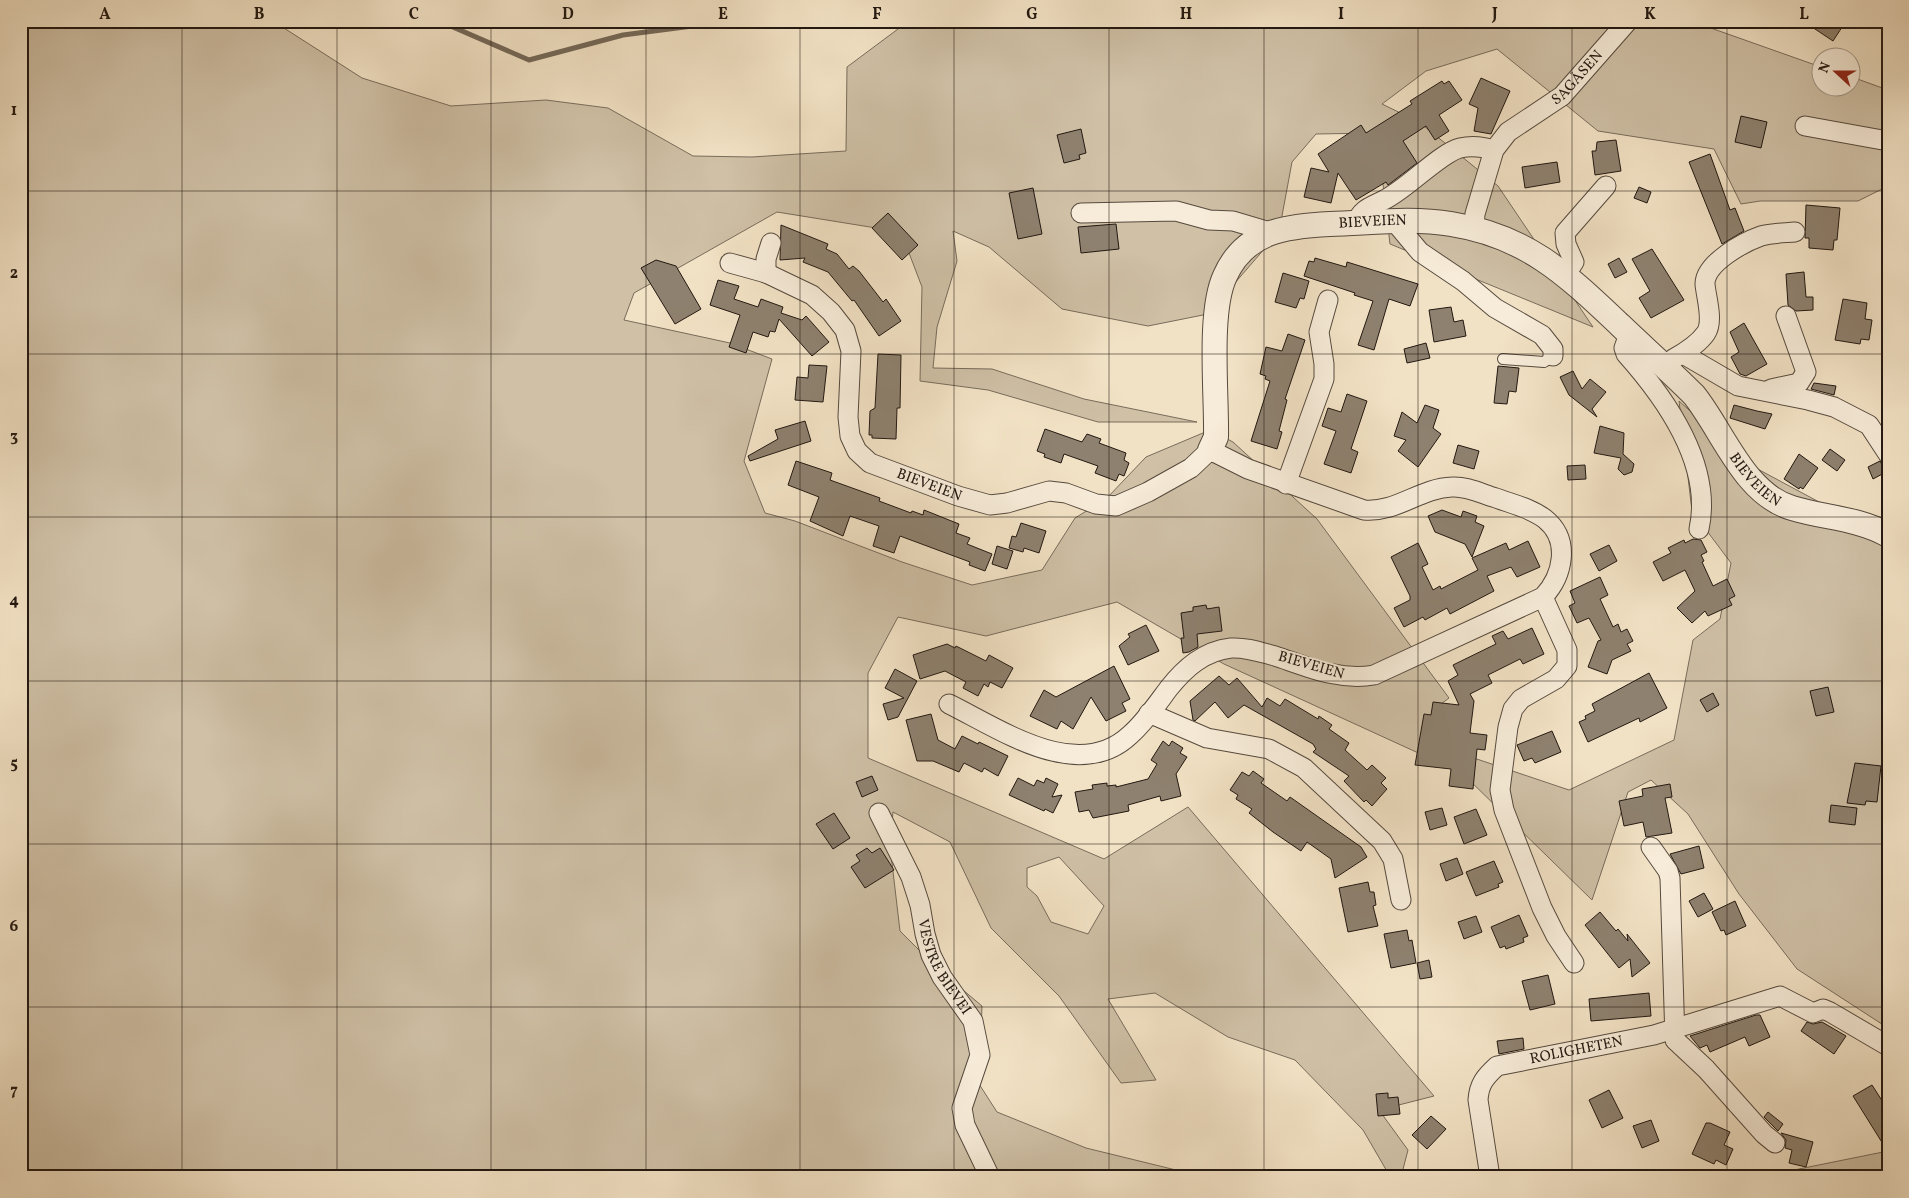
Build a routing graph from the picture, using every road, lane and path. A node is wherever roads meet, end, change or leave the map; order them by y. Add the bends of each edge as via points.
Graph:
1 (1628, 21) edge
2 (1805, 126) dead end
3 (1888, 142) edge
4 (1494, 150) junction
5 (1606, 186) dead end
6 (1081, 213) dead end
7 (1394, 221) junction
8 (1356, 223) junction
9 (1474, 228) junction
10 (1270, 232) junction
11 (1795, 232) dead end
12 (771, 243) dead end
13 (730, 264) dead end
14 (766, 273) junction
15 (1566, 274) junction
16 (1328, 300) dead end
17 (1786, 316) dead end
18 (1629, 334) junction
19 (1553, 356) joint
20 (1504, 359) dead end
21 (1673, 359) junction
22 (1765, 391) junction
23 (1210, 450) junction
24 (1888, 454) edge
25 (1286, 484) junction
26 (1699, 529) dead end
27 (1888, 535) edge
28 (1543, 597) junction
29 (949, 704) dead end
30 (1150, 713) junction
31 (879, 812) dead end
32 (1651, 847) dead end
33 (1401, 900) dead end
34 (1574, 963) dead end
35 (1673, 1030) junction
36 (1888, 1046) edge
37 (1775, 1143) dead end
38 (990, 1177) edge
39 (1490, 1177) edge

1 - 4 street, SAGÅSEN via 1562,96 1508,132
2 - 3 street
4 - 8 street via 1479,146 1458,148 1402,190 1364,208
4 - 9 street via 1475,214
5 - 15 street via 1566,233 1566,244 1574,262
6 - 10 street, BIEVEIEN via 1176,211
7 - 8 street, BIEVEIEN
7 - 9 street, BIEVEIEN via 1424,221
7 - 19 street via 1420,252 1495,308 1542,335 1553,349
8 - 10 street, BIEVEIEN via 1298,226
9 - 15 street, BIEVEIEN via 1520,245
10 - 23 street, BIEVEIEN via 1248,245 1237,257 1225,274 1220,290 1216,331 1216,437
11 - 21 street via 1763,236 1721,258 1705,280 1709,325 1706,333
12 - 14 street
13 - 14 street, BIEVEIEN
14 - 23 street, BIEVEIEN via 812,295 845,330 852,351 850,436 857,451 870,463 958,496 990,504 1049,491 1116,506 1191,468
15 - 18 street, BIEVEIEN
16 - 25 street via 1319,332 1324,379
17 - 22 street via 1806,372 1799,382
18 - 21 street, BIEVEIEN
18 - 26 street via 1624,348 1626,354 1665,401 1686,441 1702,493
19 - 20 lane via 1544,362
21 - 22 street, BIEVEIEN via 1738,386
21 - 27 street, BIEVEIEN via 1743,469 1764,493 1791,508 1863,524
22 - 24 street, BIEVEIEN via 1834,407 1869,425
23 - 25 street via 1248,470
25 - 28 street via 1364,510 1384,509 1436,489 1453,487 1532,511 1546,520 1561,545 1562,562
28 - 30 street, BIEVEIEN via 1374,675 1353,678 1333,675 1253,649 1220,650 1200,658 1182,671
28 - 34 street via 1567,650 1567,666 1556,679 1521,699 1513,709 1500,790 1504,810 1542,908
29 - 30 street, BIEVEIEN via 1034,746 1064,755 1095,754 1114,747 1130,736
30 - 33 street via 1207,738 1270,749 1304,768 1382,841 1393,859
31 - 38 street, VESTRE BIEVEI via 911,877 932,955 942,977 973,1021 980,1055 962,1108 965,1125
32 - 35 street via 1670,878
35 - 36 street, ROLIGHETEN via 1780,996 1813,1013 1823,1009 1830,1012
35 - 37 street via 1675,1040
35 - 39 street, ROLIGHETEN via 1497,1066 1484,1079 1478,1100

